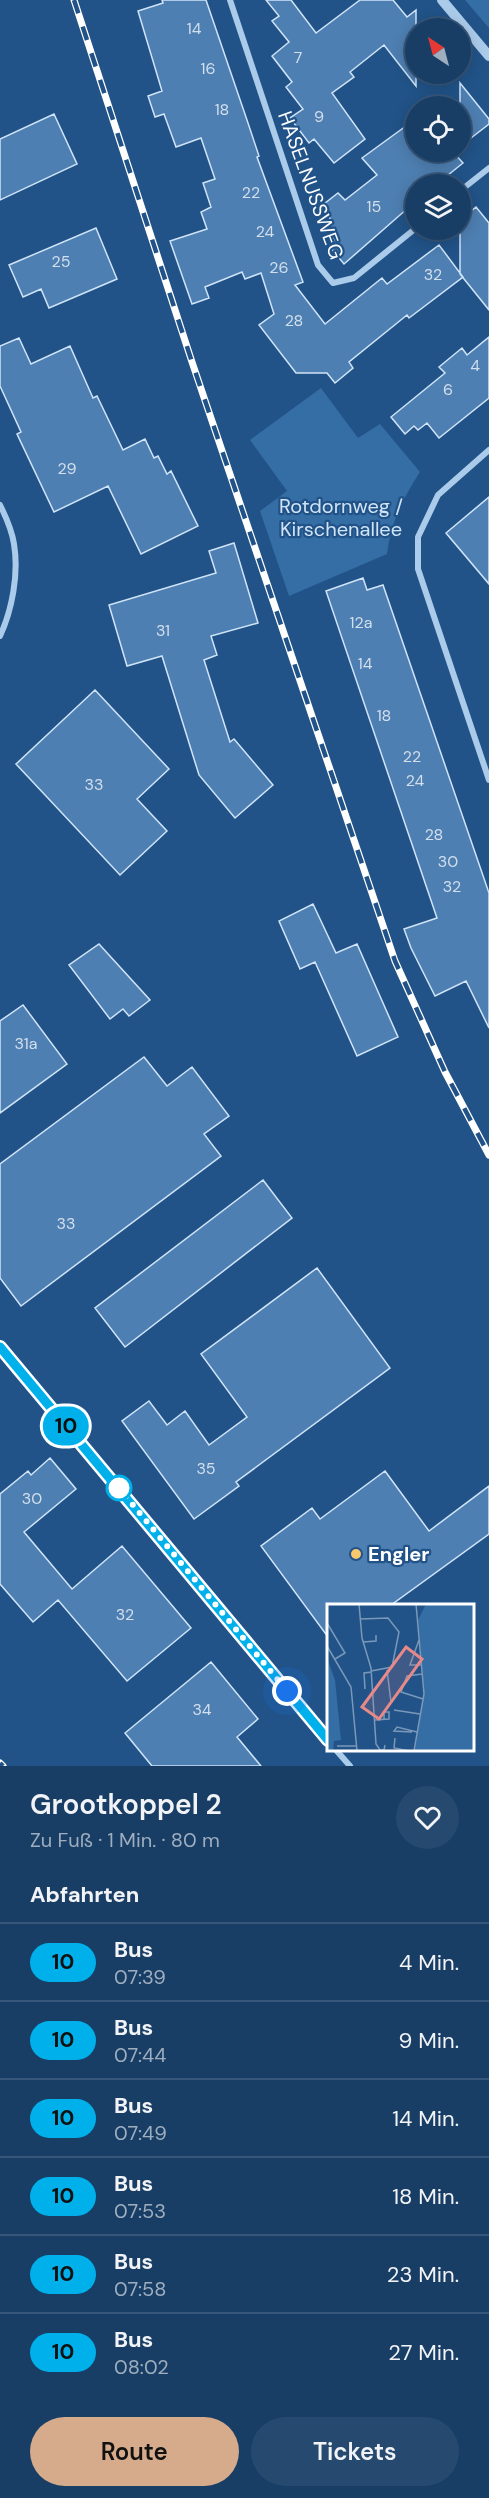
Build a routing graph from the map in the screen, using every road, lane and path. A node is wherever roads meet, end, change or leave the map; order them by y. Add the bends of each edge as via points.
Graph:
1 (230, 0) edge
2 (442, 0) edge
3 (489, 56) edge
4 (489, 168) edge
5 (471, 182) edge
6 (405, 237) edge
7 (489, 450) edge
8 (0, 505) edge
9 (0, 636) edge
10 (489, 780) edge
11 (0, 1347) edge
12 (327, 1739) edge
13 (338, 1751) edge
14 (350, 1766) edge

1 - 6 street, HASELNUSSWEG via 318,265 333,283 354,278
2 - 3 street
4 - 5 street
7 - 10 street via 438,495 418,537 418,569
8 - 9 street via 14,544 15,569
11 - 12 street
13 - 14 street

